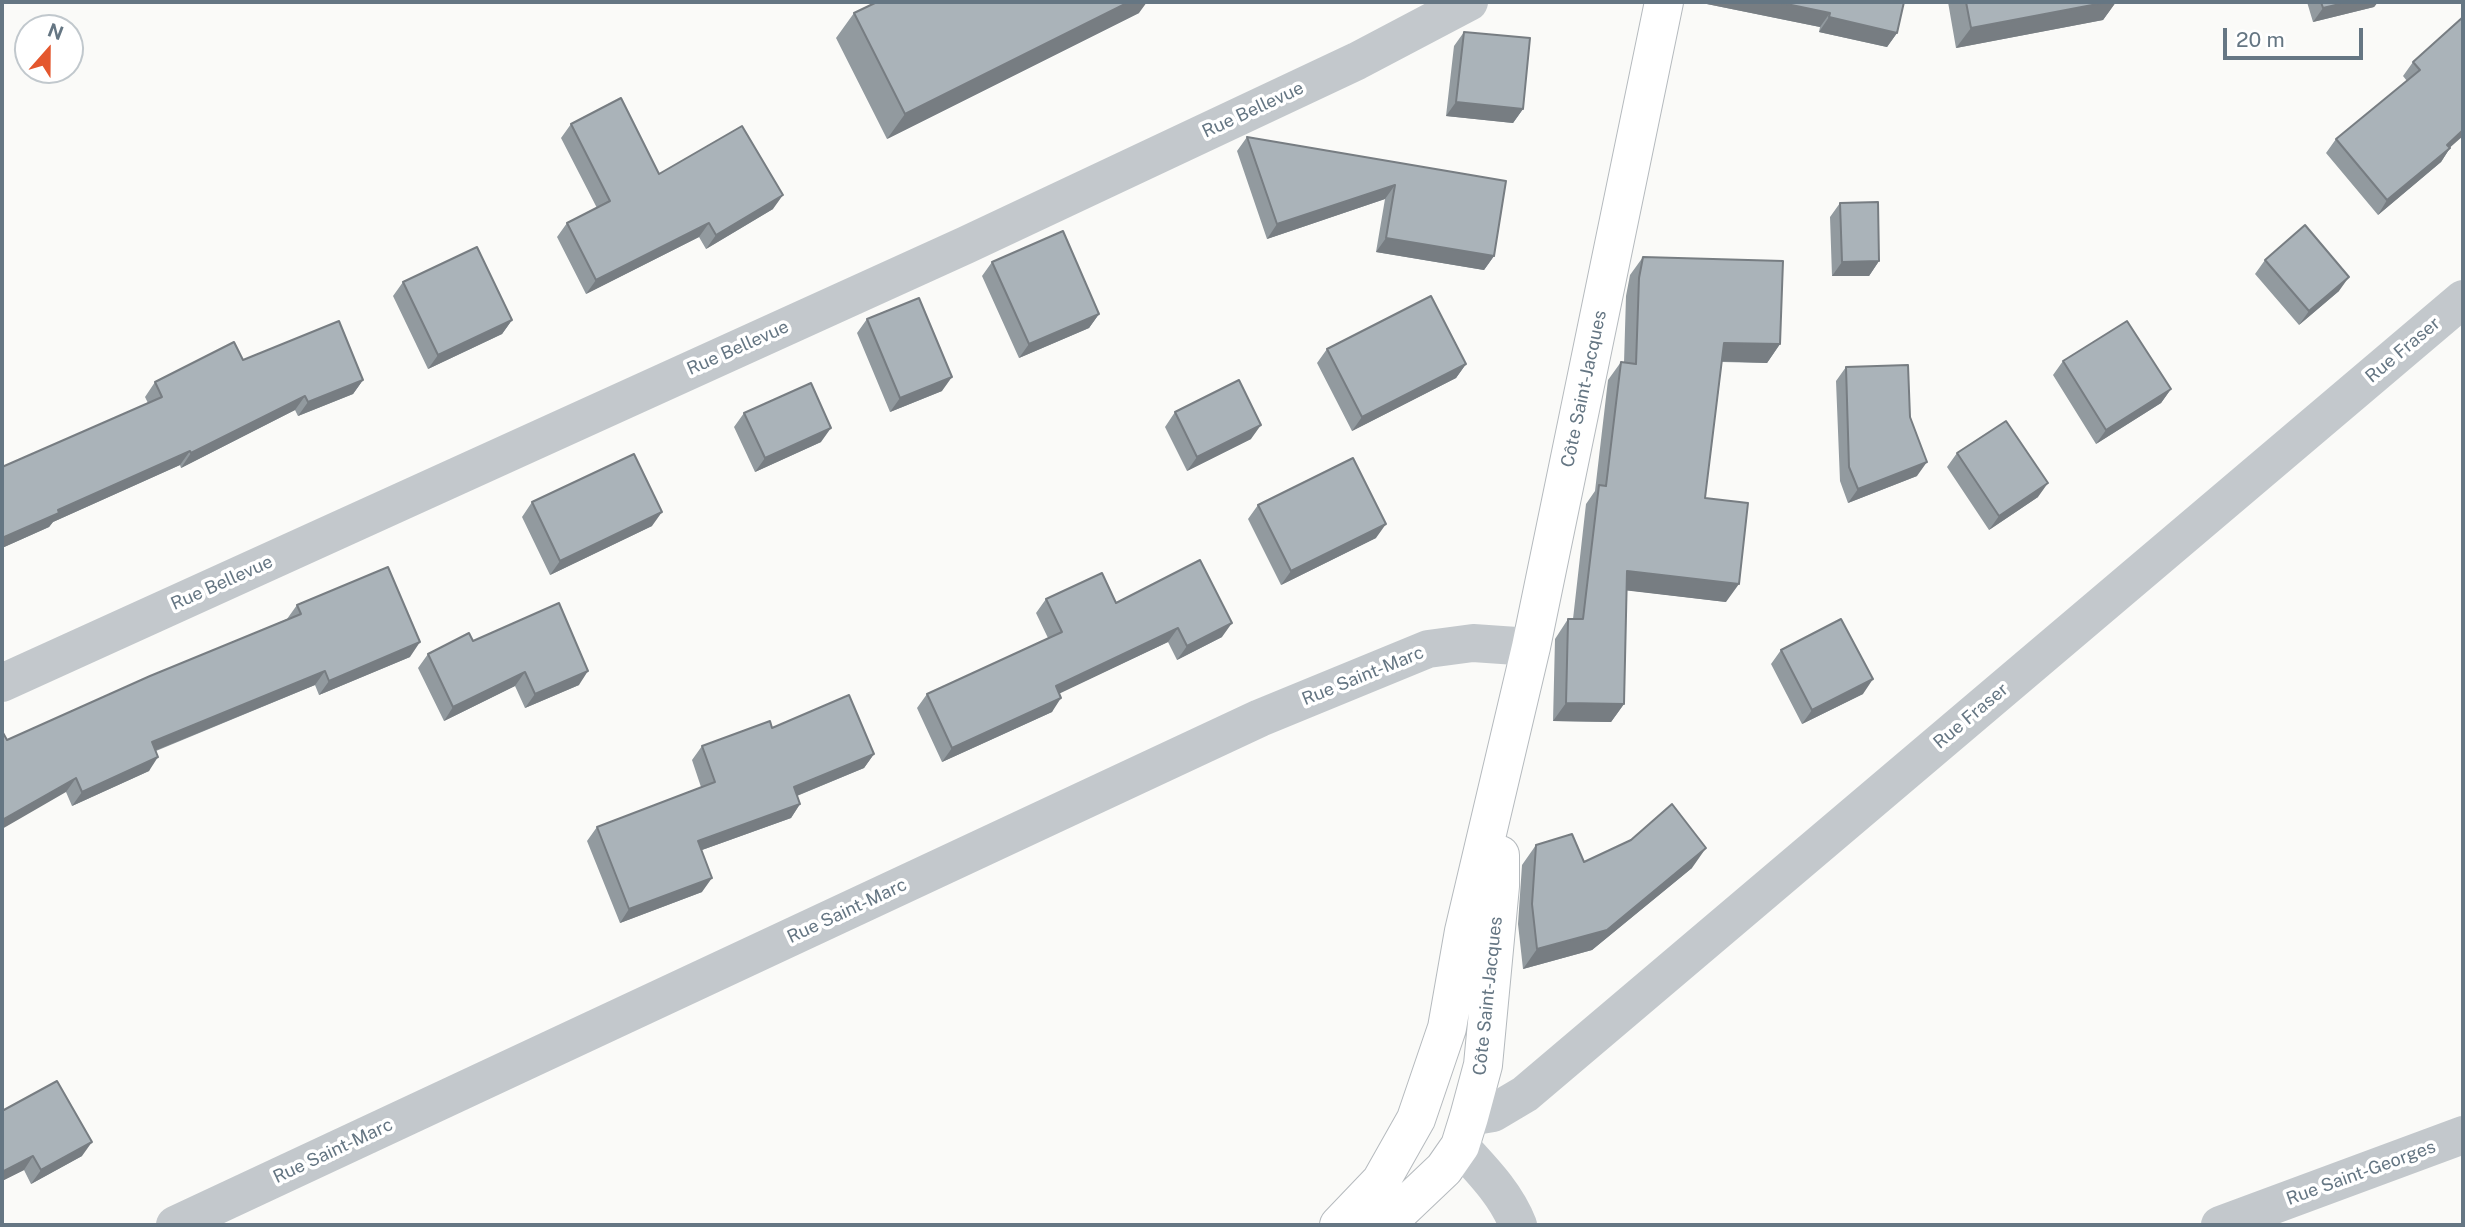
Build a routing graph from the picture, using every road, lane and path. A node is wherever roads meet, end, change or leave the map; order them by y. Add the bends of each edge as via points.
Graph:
1 (1469, 2) edge
2 (1664, 2) edge
3 (2463, 299) edge
4 (1531, 647) junction
5 (2, 683) edge
6 (1502, 776) junction
7 (1464, 1132) junction
8 (2463, 1135) edge
9 (175, 1225) edge
10 (1339, 1225) edge
11 (1385, 1225) edge
12 (1518, 1225) edge
13 (2220, 1225) edge

1 - 5 street, Rue Bellevue via 1357,61 966,245
2 - 4 main road, Côte Saint-Jacques
3 - 7 street, Rue Fraser via 1525,1094
4 - 6 main road, Côte Saint-Jacques
4 - 9 street, Rue Saint-Marc via 1473,643 1428,649 1260,718
6 - 7 main road, Côte Saint-Jacques via 1500,886 1483,1065
6 - 10 main road, Côte Saint-Jacques via 1464,931 1447,1028 1416,1119 1381,1181
7 - 11 main road, Côte Saint-Jacques via 1444,1169
7 - 12 street
8 - 13 street, Rue Saint-Georges

